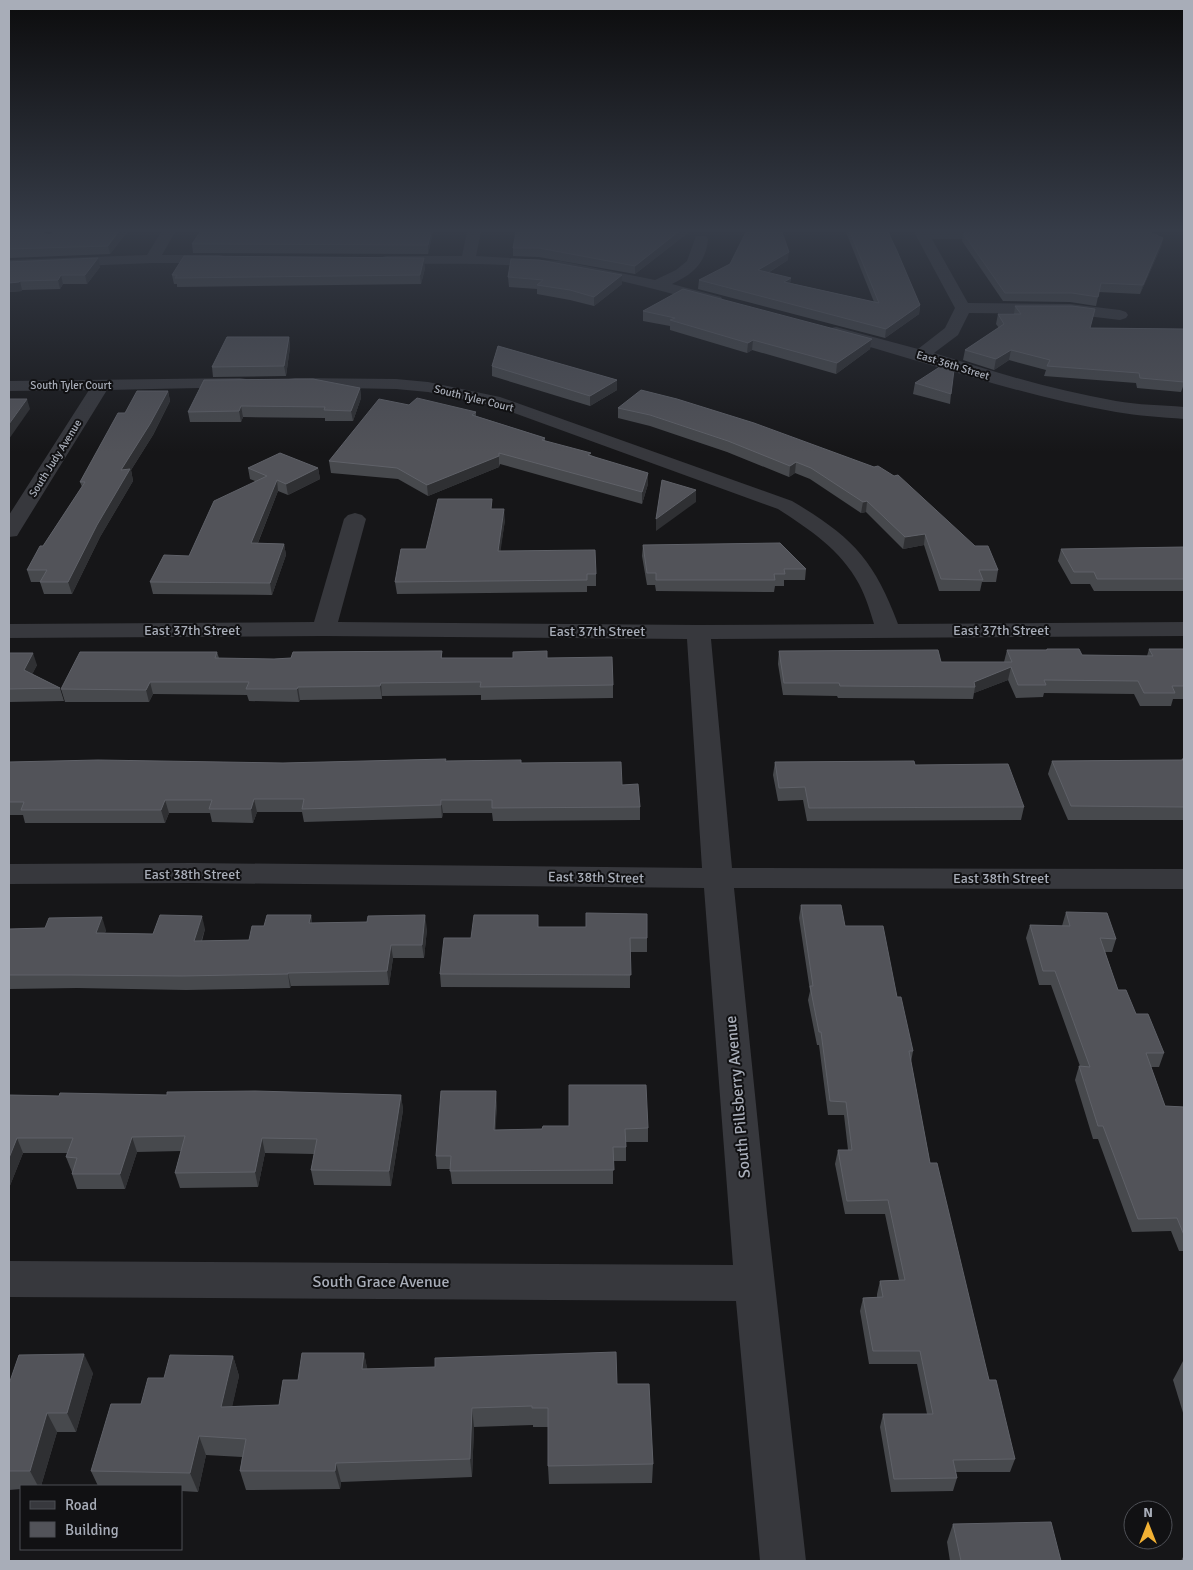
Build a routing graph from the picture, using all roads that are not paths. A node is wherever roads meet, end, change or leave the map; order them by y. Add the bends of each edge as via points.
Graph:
1 (961, 305) edge
2 (963, 308) junction
3 (1120, 315) dead end
4 (817, 328) edge
5 (921, 355) junction
6 (260, 383) edge
7 (280, 383) edge
8 (102, 384) junction
9 (9, 386) edge
10 (1184, 413) edge
11 (355, 519) dead end
12 (9, 531) edge
13 (324, 629) junction
14 (1184, 629) edge
15 (9, 631) edge
16 (889, 631) junction
17 (698, 632) junction
18 (9, 874) edge
19 (718, 878) junction
20 (1181, 886) edge
21 (9, 1280) edge
22 (753, 1283) junction
23 (783, 1561) edge

1 - 2 street
2 - 3 street via 1070,309
2 - 5 street via 952,331
4 - 5 street, East 36th Street
5 - 10 street, East 36th Street via 1072,398
6 - 8 street, South Tyler Court
7 - 16 street, South Tyler Court via 396,384 500,402 785,505 821,527 848,552 870,584
8 - 9 street, South Tyler Court
8 - 12 street, South Judy Avenue
11 - 13 street
13 - 15 street, East 37th Street
13 - 17 street, East 37th Street
14 - 16 street, East 37th Street
16 - 17 street, East 37th Street
17 - 19 street, South Pillsberry Avenue
18 - 19 street, East 38th Street
19 - 20 street, East 38th Street
19 - 22 street, South Pillsberry Avenue
21 - 22 street, South Grace Avenue
22 - 23 street, South Pillsberry Avenue

